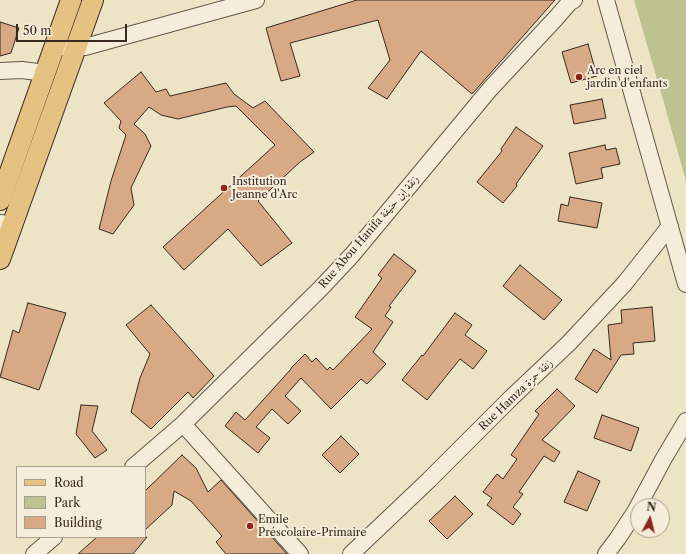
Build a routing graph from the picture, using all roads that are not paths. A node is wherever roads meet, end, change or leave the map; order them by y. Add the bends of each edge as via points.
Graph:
1 (71, 0) edge
2 (93, 0) edge
3 (256, 0) edge
4 (574, 0) edge
5 (606, 0) edge
6 (54, 47) junction
7 (76, 48) junction
8 (0, 71) edge
9 (45, 73) junction
10 (0, 200) edge
11 (6, 224) edge
12 (670, 226) junction
13 (0, 259) edge
14 (686, 284) edge
15 (686, 421) edge
16 (183, 424) junction
17 (134, 466) edge
18 (53, 538) edge
19 (34, 554) edge
20 (300, 554) edge
21 (351, 554) edge
22 (606, 554) edge

1 - 6 main road
2 - 7 main road
3 - 7 street
4 - 16 street, Rue Abou Hanifa زنقة اٍبن حنيفة via 490,89 352,255
5 - 12 street
6 - 7 street
6 - 9 main road
7 - 11 main road
8 - 9 street
9 - 10 main road
11 - 13 main road
12 - 14 street
12 - 21 street, Rue Hamza زنقة حمزة via 625,283 569,343
15 - 22 street via 635,512
16 - 17 street, Rue Abou Hanifa زنقة اٍبن حنيفة
16 - 20 street
18 - 19 street

